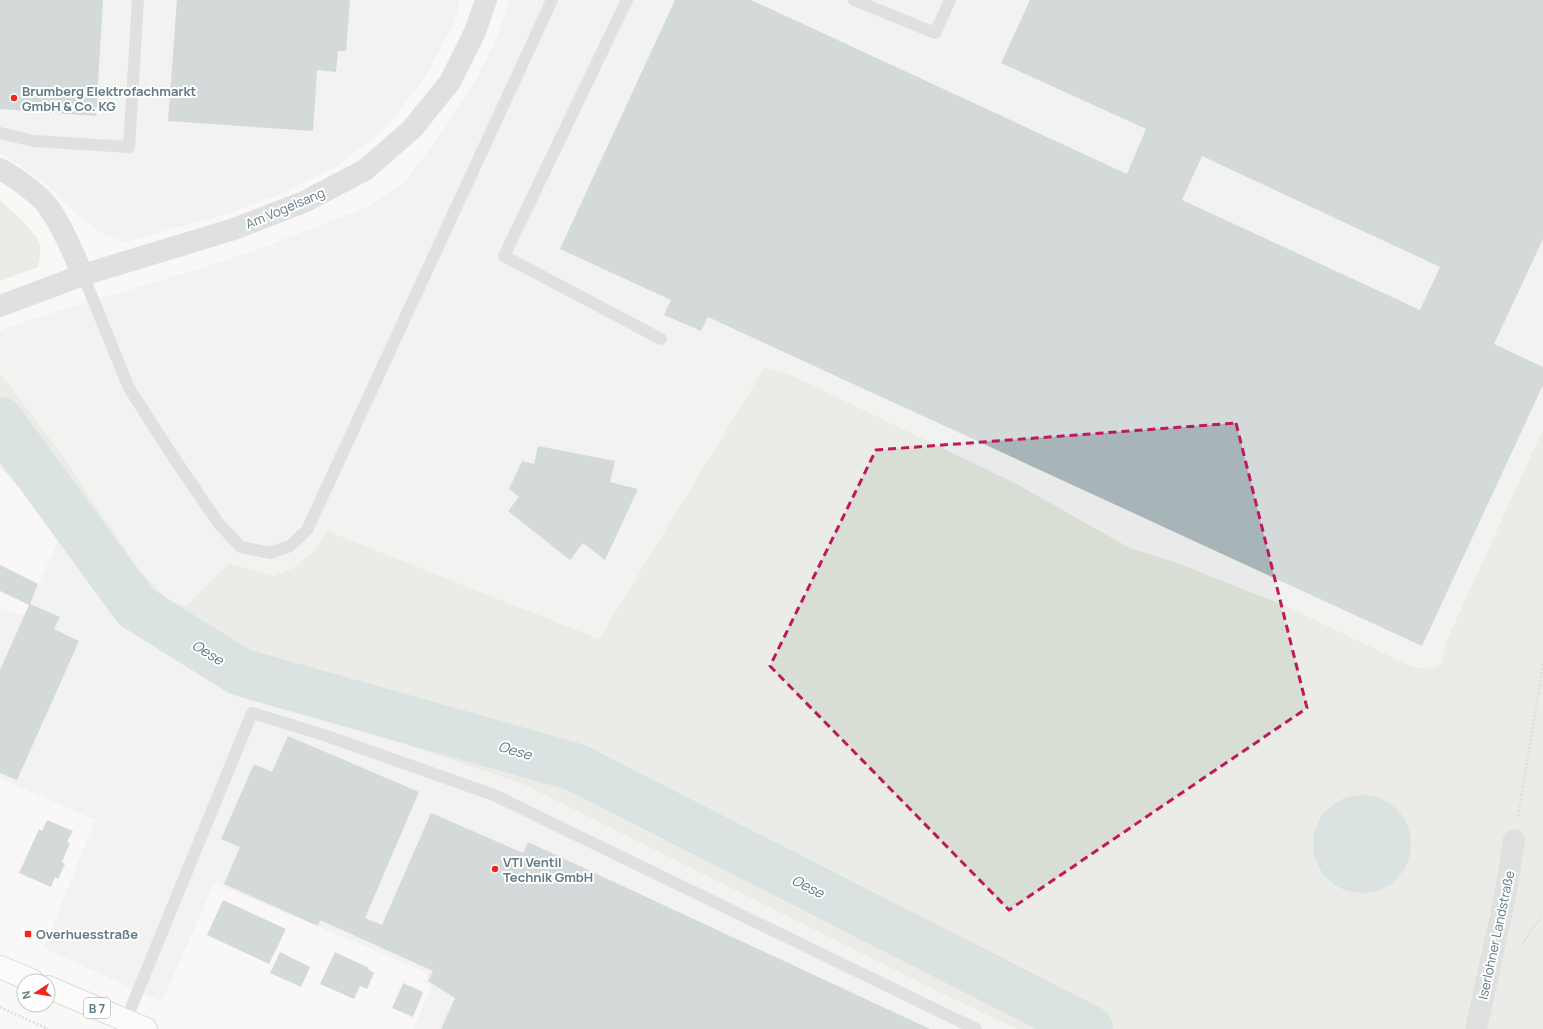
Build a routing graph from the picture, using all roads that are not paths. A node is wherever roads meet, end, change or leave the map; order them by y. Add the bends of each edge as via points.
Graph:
1 (138, 0) edge
2 (486, 0) edge
3 (552, 0) edge
4 (627, 0) edge
5 (854, 0) edge
6 (950, 0) edge
7 (0, 133) edge
8 (0, 169) edge
9 (83, 275) junction
10 (0, 306) edge
11 (661, 339) dead end
12 (1514, 840) road end
13 (0, 967) edge
14 (16, 974) edge
15 (56, 990) edge
16 (126, 1020) junction
17 (146, 1029) edge
18 (976, 1029) edge
19 (1476, 1029) edge

1 - 7 lane via 129,147 34,141
2 - 9 street, Am Vogelsang via 475,32 450,82 412,129 365,170 304,202 234,229
3 - 9 lane via 307,530 290,546 270,553 241,548 219,524 129,388
4 - 11 lane via 504,256
5 - 6 lane via 935,33
8 - 9 street via 46,203 66,236
9 - 10 street, Am Vogelsang
12 - 19 street, Iserlohner Landstraße via 1505,897
13 - 14 main road
15 - 16 main road, B 7
16 - 17 main road, B 7
16 - 18 lane via 252,713 494,796

